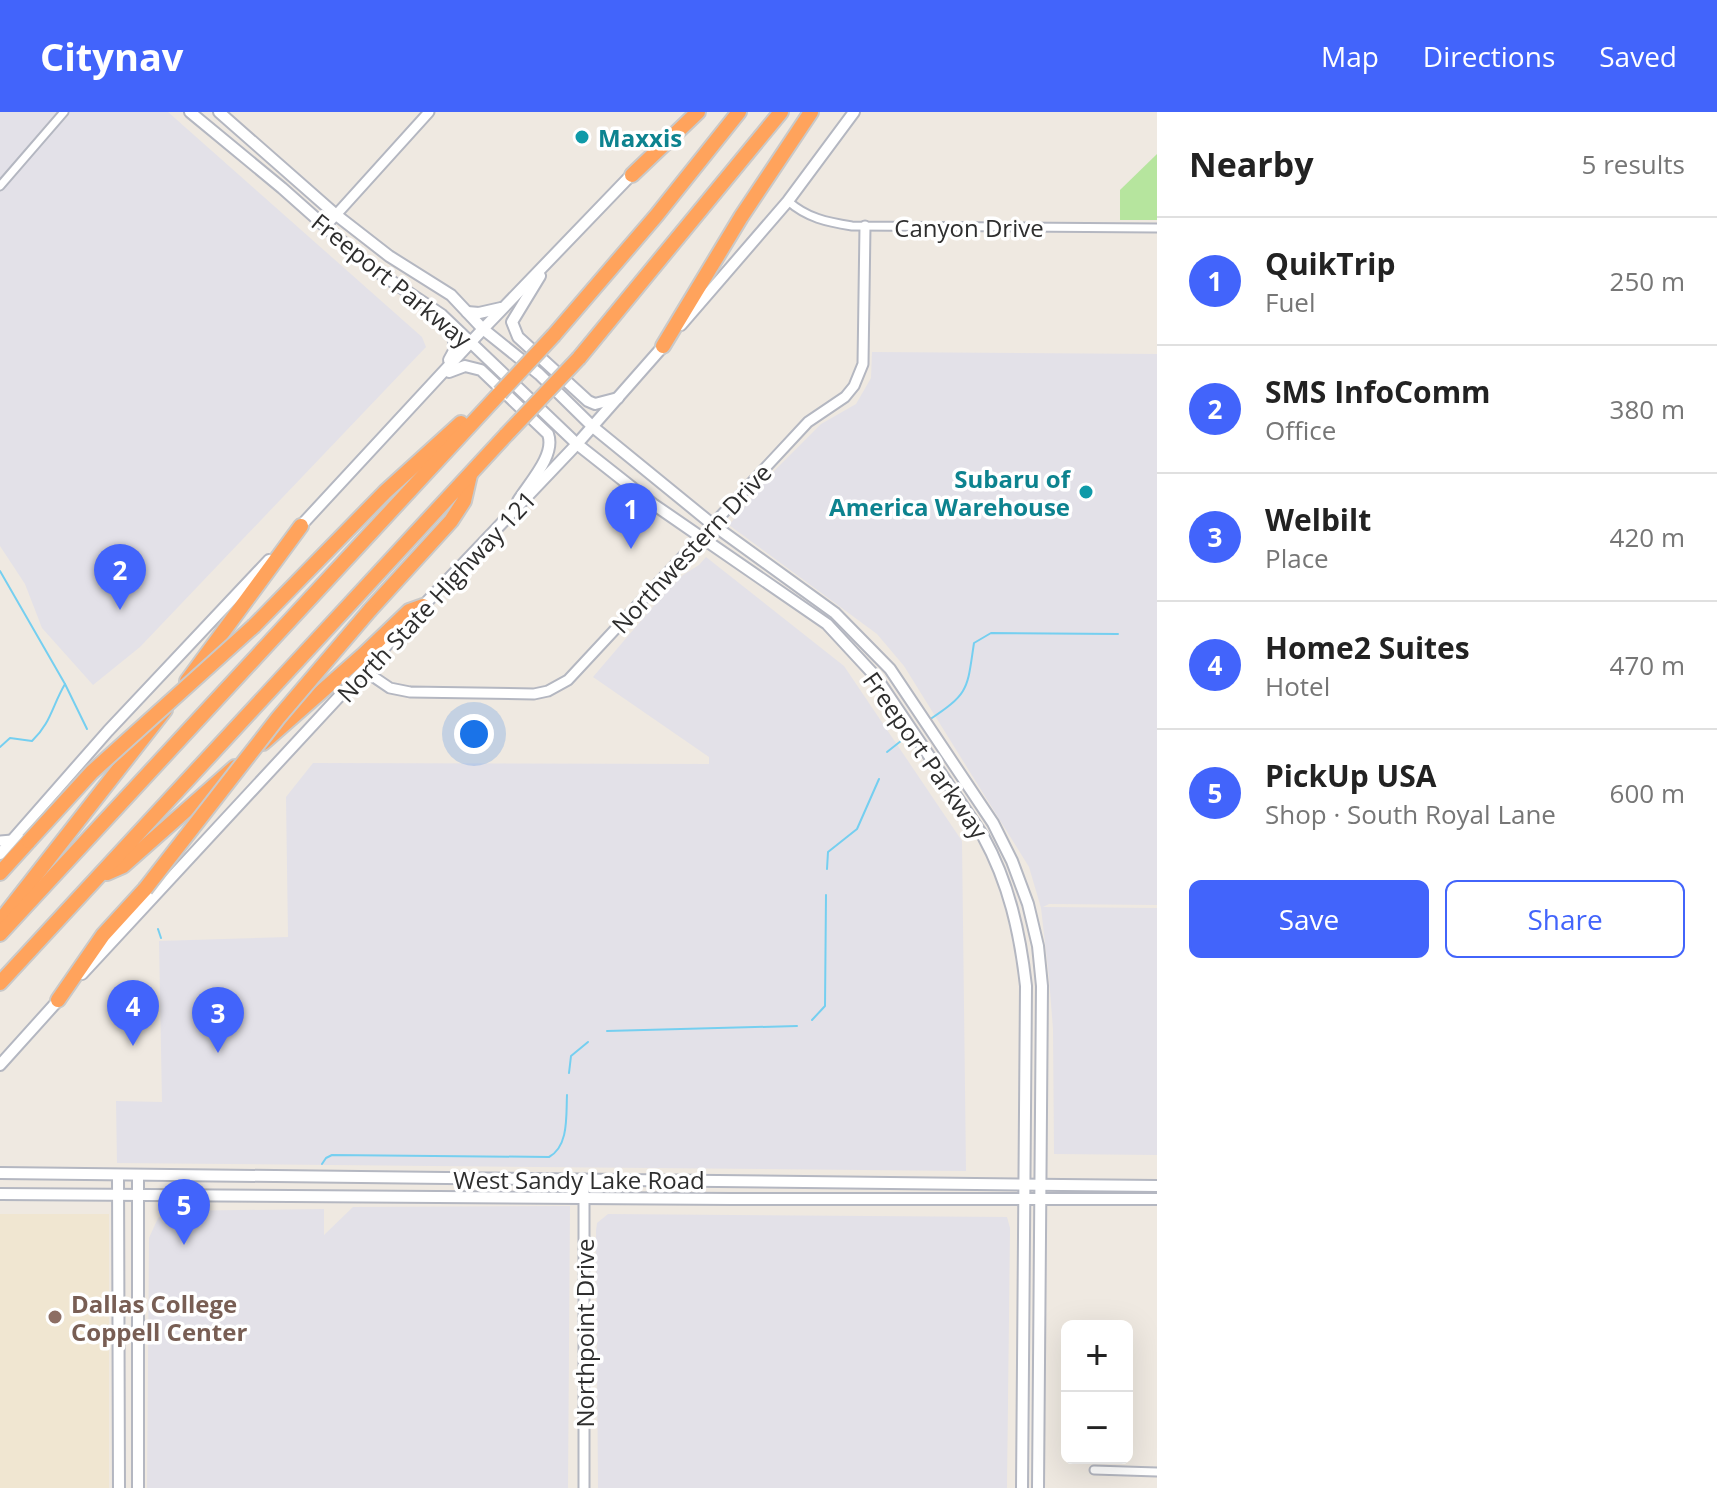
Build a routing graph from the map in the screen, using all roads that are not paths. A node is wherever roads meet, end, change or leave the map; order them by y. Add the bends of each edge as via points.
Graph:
1 (64, 112) edge
2 (190, 112) edge
3 (219, 112) edge
4 (429, 112) edge
5 (689, 112) edge
6 (698, 112) edge
7 (739, 112) edge
8 (781, 112) edge
9 (811, 112) edge
10 (854, 112) edge
11 (632, 175) junction
12 (0, 186) edge
13 (788, 201) junction
14 (335, 214) junction
15 (865, 226) junction
16 (325, 227) junction
17 (1157, 228) edge
18 (551, 258) junction
19 (503, 308) junction
20 (467, 312) junction
21 (451, 324) junction
22 (483, 329) junction
23 (470, 344) junction
24 (663, 346) junction
25 (440, 377) junction
26 (496, 397) junction
27 (618, 397) junction
28 (607, 411) junction
29 (593, 427) junction
30 (577, 444) junction
31 (614, 444) junction
32 (597, 459) junction
33 (560, 462) junction
34 (470, 474) junction
35 (504, 523) junction
36 (712, 524) junction
37 (301, 526) junction
38 (700, 538) junction
39 (423, 606) junction
40 (365, 671) junction
41 (12, 840) junction
42 (0, 841) edge
43 (0, 854) edge
44 (0, 873) edge
45 (102, 874) junction
46 (0, 921) edge
47 (0, 934) edge
48 (0, 983) edge
49 (58, 1000) junction
50 (1027, 1040) junction
51 (1042, 1040) junction
52 (0, 1065) edge
53 (0, 1173) edge
54 (118, 1175) junction
55 (138, 1175) junction
56 (306, 1177) junction
57 (584, 1179) junction
58 (838, 1181) junction
59 (1023, 1184) junction
60 (1038, 1185) junction
61 (1157, 1186) edge
62 (0, 1194) edge
63 (118, 1195) junction
64 (138, 1195) junction
65 (306, 1196) junction
66 (584, 1198) junction
67 (841, 1199) junction
68 (1023, 1199) junction
69 (1039, 1199) junction
70 (1157, 1199) edge
71 (1022, 1315) junction
72 (1038, 1316) junction
73 (1022, 1416) junction
74 (1038, 1416) junction
75 (119, 1467) junction
76 (138, 1467) junction
77 (1094, 1470) dead end
78 (1157, 1472) edge
79 (119, 1488) edge
80 (138, 1488) edge
81 (584, 1488) edge
82 (1022, 1488) edge
83 (1038, 1488) edge

1 - 12 street
2 - 16 main road, Freeport Parkway
3 - 14 main road, Freeport Parkway
4 - 14 street
5 - 11 main road
6 - 11 highway
7 - 26 highway, bridge via 656,216
8 - 34 highway, bridge via 579,358
9 - 24 highway
10 - 13 main road, North State Highway 121
11 - 18 main road
13 - 15 street, Canyon Drive via 819,220
13 - 24 main road, North State Highway 121
14 - 16 street
14 - 20 main road, Freeport Parkway via 451,295
15 - 17 street, Canyon Drive
15 - 36 street, Northwestern Drive via 859,376 845,397 808,422
16 - 21 main road, Freeport Parkway
18 - 19 main road
18 - 27 main road via 512,322 514,331 588,401
19 - 20 main road
19 - 22 main road
20 - 22 main road, Freeport Parkway
21 - 23 main road, Freeport Parkway
21 - 25 main road via 455,349
22 - 23 main road
22 - 29 main road, Freeport Parkway
23 - 25 main road
23 - 30 main road, Freeport Parkway
24 - 27 main road, North State Highway 121
25 - 35 main road via 465,366 481,370 548,434 549,451
25 - 37 main road
26 - 44 highway, bridge via 484,402 385,492 254,626 92,772
26 - 47 highway
27 - 28 main road, North State Highway 121
28 - 29 main road, North State Highway 121
28 - 31 main road via 605,425
29 - 30 main road, North State Highway 121
29 - 31 main road, Freeport Parkway
30 - 32 main road, Freeport Parkway
30 - 33 main road, North State Highway 121
31 - 36 main road, Freeport Parkway
32 - 33 main road
32 - 38 main road, Freeport Parkway
33 - 35 main road, North State Highway 121
34 - 45 highway
34 - 49 highway, bridge via 464,501 451,521 278,718 103,935
35 - 39 main road, North State Highway 121
36 - 38 street, Northwestern Drive
36 - 51 main road, Freeport Parkway via 835,613 890,669 993,823 1028,904 1040,973
37 - 41 main road
37 - 46 highway
38 - 40 street, Northwestern Drive via 568,680 548,691 410,692 390,688
38 - 50 main road, Freeport Parkway via 827,624 876,677 983,836 997,861 1022,949
39 - 40 main road, North State Highway 121
39 - 45 highway via 409,611 123,866
40 - 49 main road, North State Highway 121
41 - 42 street
41 - 43 main road
45 - 48 highway
49 - 52 main road, North State Highway 121
50 - 51 main road
50 - 59 main road, Freeport Parkway
51 - 60 main road, Freeport Parkway
53 - 54 main road, West Sandy Lake Road
54 - 55 main road, West Sandy Lake Road
54 - 63 main road
55 - 56 main road, West Sandy Lake Road
55 - 64 main road
56 - 57 main road, West Sandy Lake Road
56 - 65 main road
57 - 58 main road, West Sandy Lake Road
57 - 66 street, Northpoint Drive
58 - 59 main road, West Sandy Lake Road
58 - 67 main road
59 - 60 main road, West Sandy Lake Road
59 - 68 main road, Freeport Parkway
60 - 61 main road, West Sandy Lake Road
60 - 69 main road, Freeport Parkway
62 - 63 main road, West Sandy Lake Road
63 - 64 main road, West Sandy Lake Road
63 - 75 main road
64 - 65 main road, West Sandy Lake Road
64 - 76 main road
65 - 66 main road, West Sandy Lake Road
66 - 67 main road, West Sandy Lake Road
66 - 81 street, Northpoint Drive
67 - 68 main road, West Sandy Lake Road
68 - 69 main road, West Sandy Lake Road
68 - 71 main road
69 - 70 main road, West Sandy Lake Road
69 - 72 main road
71 - 72 main road
71 - 73 main road
72 - 74 main road
73 - 74 main road
73 - 82 main road
74 - 83 main road
75 - 76 main road
75 - 79 main road
76 - 80 main road
77 - 78 street

